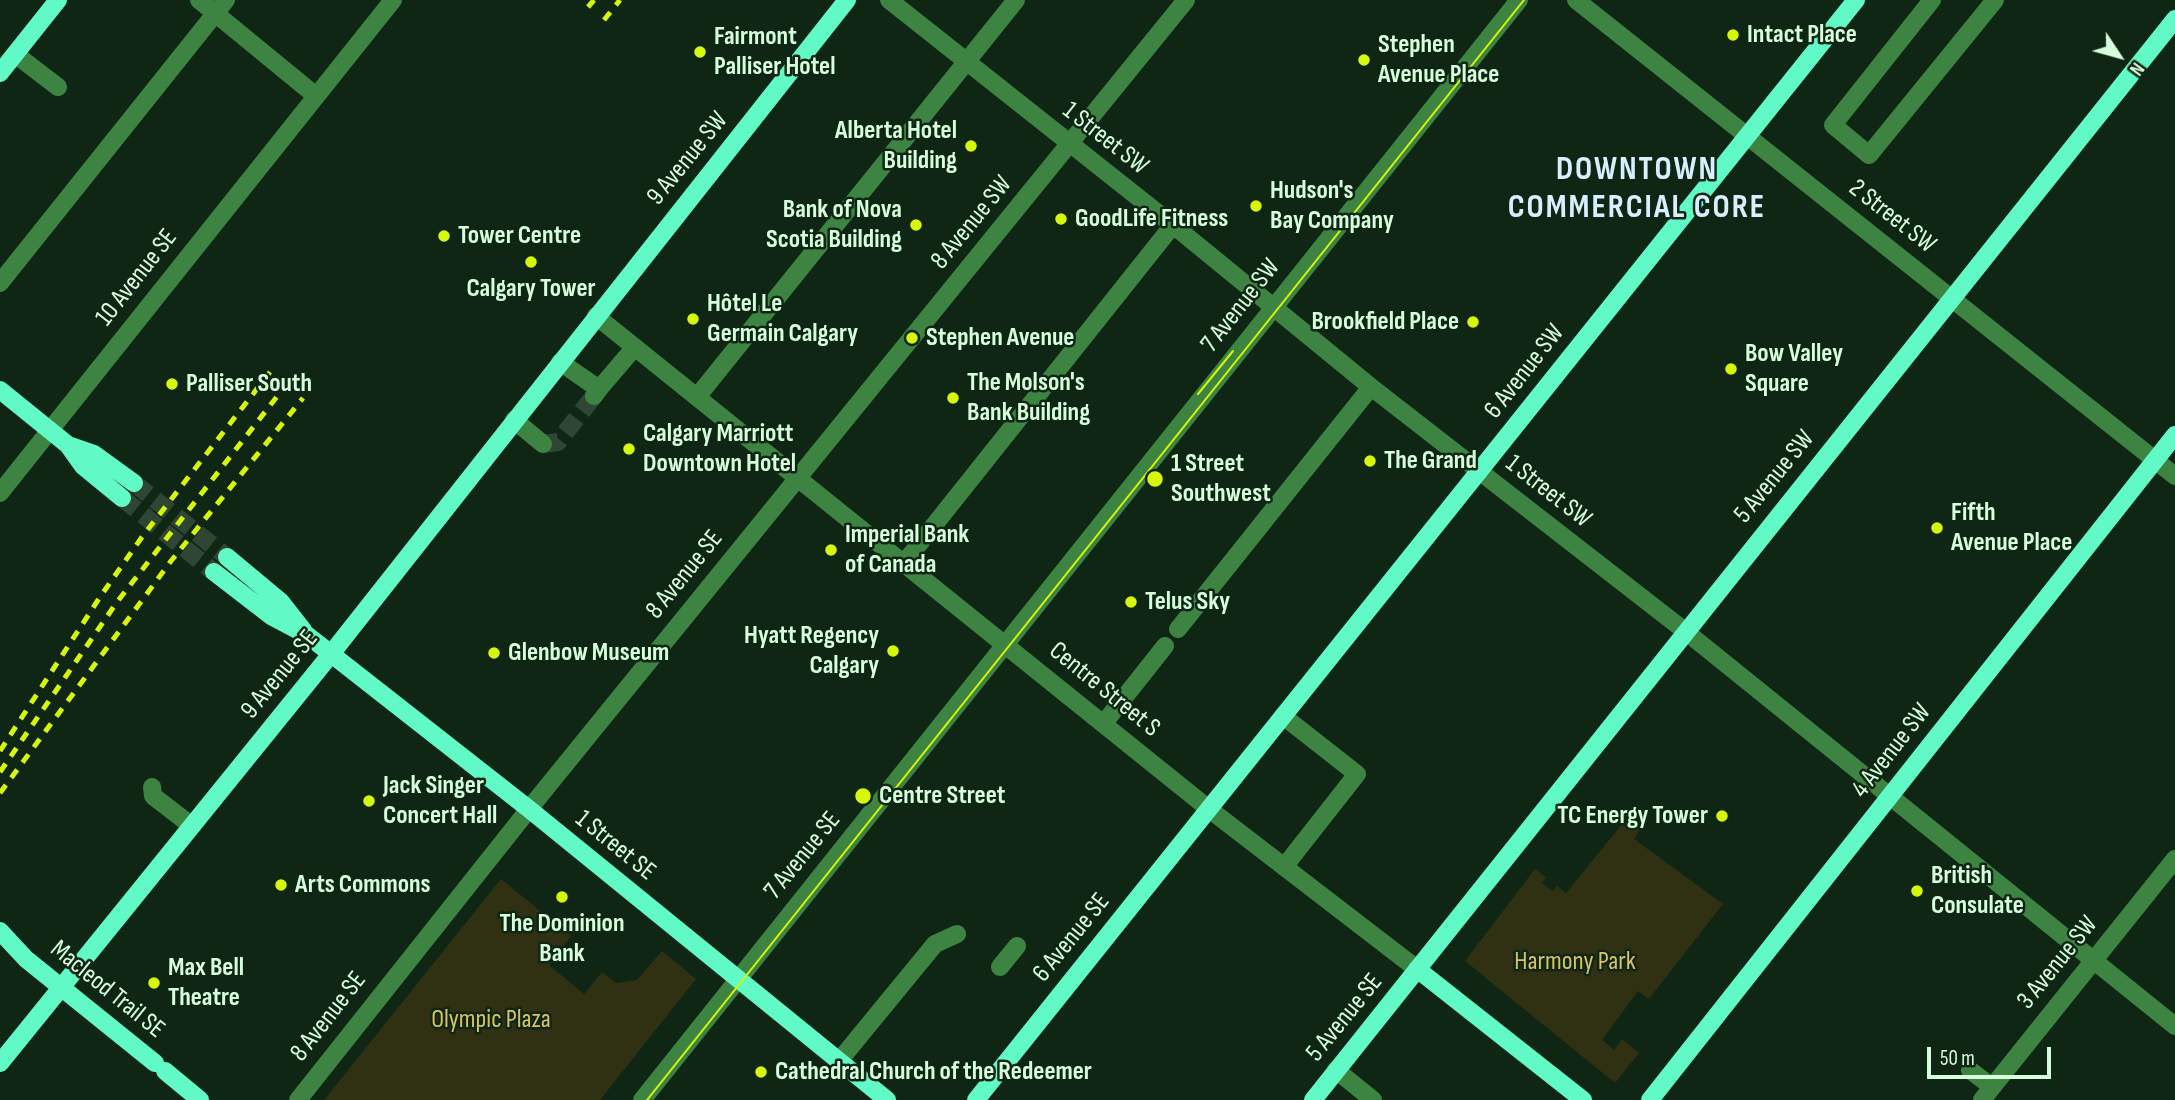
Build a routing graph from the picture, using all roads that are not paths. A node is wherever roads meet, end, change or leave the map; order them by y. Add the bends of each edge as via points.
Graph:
1 (58, 0) edge
2 (199, 0) edge
3 (393, 0) edge
4 (846, 0) edge
5 (889, 0) edge
6 (1016, 0) edge
7 (1186, 0) edge
8 (1519, 0) edge
9 (1576, 0) edge
10 (1856, 0) edge
11 (1932, 0) edge
12 (1995, 0) edge
13 (221, 7) edge
14 (2175, 19) edge
15 (15, 54) junction
16 (967, 62) junction
17 (0, 73) edge
18 (58, 87) dead end
19 (316, 96) junction
20 (1747, 135) junction
21 (1070, 144) junction
22 (1173, 225) junction
23 (0, 284) edge
24 (1952, 298) junction
25 (1273, 308) junction
26 (596, 316) junction
27 (635, 347) junction
28 (560, 362) junction
29 (1371, 387) junction
30 (0, 390) edge
31 (698, 397) junction
32 (514, 420) junction
33 (50, 430) junction
34 (2175, 435) edge
35 (543, 444) dead end
36 (68, 445) junction
37 (2155, 460) junction
38 (1478, 472) junction
39 (2175, 476) edge
40 (799, 478) junction
41 (134, 483) tunnel mouth
42 (0, 493) edge
43 (122, 498) tunnel mouth
44 (227, 556) tunnel mouth
45 (904, 563) junction
46 (214, 572) tunnel mouth
47 (1178, 629) dead end
48 (1685, 631) junction
49 (307, 635) junction
50 (1006, 645) junction
51 (1166, 646) dead end
52 (331, 654) junction
53 (1283, 716) junction
54 (1104, 723) junction
55 (152, 787) dead end
56 (1890, 796) junction
57 (528, 809) junction
58 (1209, 809) junction
59 (192, 826) junction
60 (2175, 859) edge
61 (1284, 867) junction
62 (0, 931) edge
63 (957, 934) dead end
64 (0, 945) edge
65 (1017, 946) dead end
66 (26, 958) junction
67 (2094, 960) junction
68 (1000, 967) dead end
69 (1417, 969) junction
70 (738, 979) junction
71 (61, 988) junction
72 (2172, 1017) edge
73 (839, 1061) junction
74 (0, 1063) edge
75 (1336, 1070) junction
76 (1970, 1070) dead end
77 (1987, 1094) edge
78 (201, 1100) edge
79 (298, 1100) edge
80 (642, 1100) edge
81 (887, 1100) edge
82 (976, 1100) edge
83 (1313, 1100) edge
84 (1373, 1100) edge
85 (1583, 1100) edge
86 (1650, 1100) edge

1 - 15 main road
2 - 13 street
3 - 19 street, 10 Avenue SE
4 - 26 main road, 9 Avenue SW
5 - 16 street, 1 Street SW
6 - 16 street
7 - 21 street, 8 Avenue SW
8 - 25 street, 7 Avenue SW
9 - 20 street, 2 Street SW
10 - 20 main road, 6 Avenue SW
11 - 12 street via 1833,125 1869,155
13 - 19 street
13 - 23 street
14 - 24 main road, 5 Avenue SW
15 - 17 main road
15 - 18 street
16 - 21 street, 1 Street SW
16 - 31 street
19 - 33 street, 10 Avenue SE
20 - 24 street, 2 Street SW
20 - 38 main road, 6 Avenue SW
21 - 22 street, 1 Street SW
21 - 40 street, 8 Avenue SW
22 - 25 street, 1 Street SW
22 - 45 street
24 - 37 street, 2 Street SW
24 - 48 main road, 5 Avenue SW
25 - 29 street, 1 Street SW
25 - 50 street, 7 Avenue SW
26 - 27 street, Centre Street S
26 - 28 main road, 9 Avenue SE
27 - 28 street via 597,393
27 - 31 street, Centre Street S
28 - 32 main road, 9 Avenue SE
29 - 38 street, 1 Street SW
29 - 47 street
30 - 33 main road
31 - 40 street, Centre Street S
32 - 35 street
32 - 52 main road, 9 Avenue SE
33 - 36 main road
33 - 42 street, 10 Avenue SE
34 - 37 main road, 4 Avenue SW
36 - 41 main road via 94,454
36 - 43 main road via 83,466
37 - 39 street, 2 Street SW
37 - 56 main road, 4 Avenue SW
38 - 48 street, 1 Street SW
38 - 53 main road, 6 Avenue SW
40 - 45 street, Centre Street S
40 - 57 street, 8 Avenue SE
44 - 49 main road, 1 Street SE via 281,602
45 - 50 street, Centre Street S
46 - 49 main road, 1 Street SE via 271,616
48 - 56 street, 1 Street SW
48 - 69 main road, 5 Avenue SW
49 - 52 main road, 1 Street SE
50 - 54 street, Centre Street S
50 - 70 street, 7 Avenue SE
51 - 54 street
52 - 57 main road, 1 Street SE
52 - 59 main road, 9 Avenue SE
53 - 58 main road, 6 Avenue SW
53 - 61 street via 1357,774
54 - 58 street, Centre Street S
55 - 59 street via 153,796
56 - 67 street, 1 Street SW
56 - 86 main road, 4 Avenue SW
57 - 70 main road, 1 Street SE
57 - 79 street, 8 Avenue SE
58 - 61 street, Centre Street S
58 - 82 main road, 6 Avenue SE
59 - 71 main road, 9 Avenue SE
60 - 67 street, 3 Avenue SW
61 - 69 street, Centre Street S
62 - 66 main road, Macleod Trail SE
63 - 73 street via 935,944
64 - 66 main road, Macleod Trail SE
65 - 68 street
66 - 71 main road, Macleod Trail SE
67 - 72 street, 1 Street SW
67 - 77 street, 3 Avenue SW
69 - 75 main road, 5 Avenue SE
69 - 85 main road, Centre Street S
70 - 73 main road, 1 Street SE
70 - 80 street, 7 Avenue SE
71 - 74 main road, 9 Avenue SE
71 - 78 main road, Macleod Trail SE
73 - 81 main road, 1 Street SE
75 - 83 main road, 5 Avenue SE
75 - 84 street
76 - 77 street

